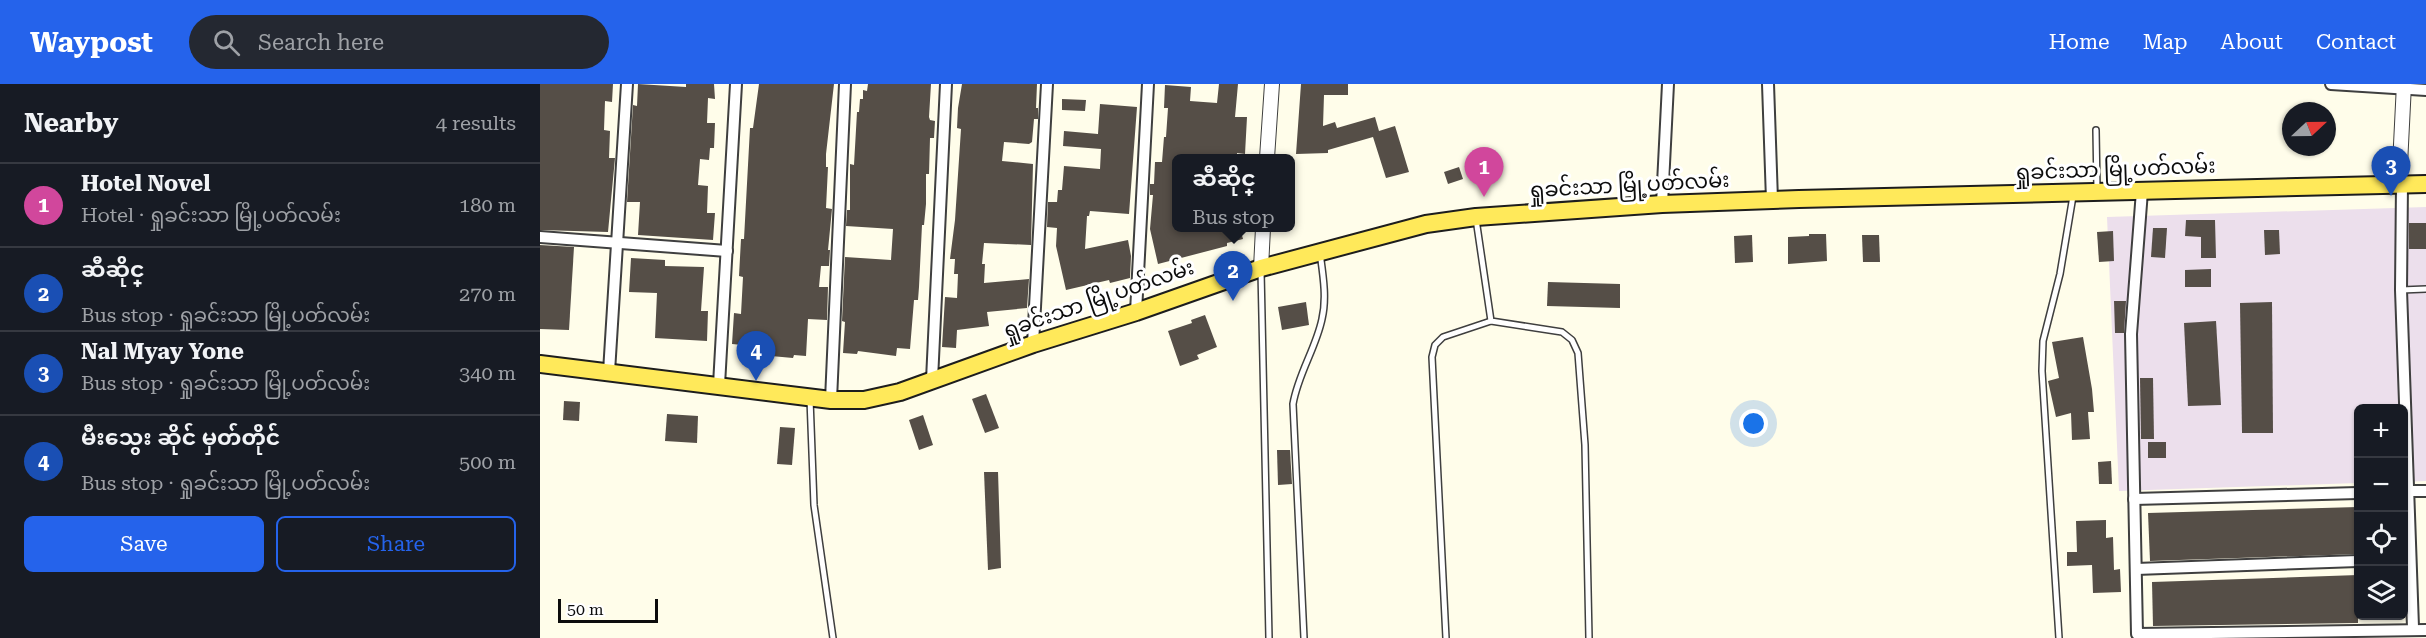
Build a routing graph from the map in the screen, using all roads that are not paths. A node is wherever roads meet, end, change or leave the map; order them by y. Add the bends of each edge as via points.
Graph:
1 (627, 84) edge
2 (736, 84) edge
3 (845, 84) edge
4 (946, 84) edge
5 (1047, 84) edge
6 (1148, 84) edge
7 (1272, 84) edge
8 (1668, 84) edge
9 (1768, 84) edge
10 (2331, 84) edge
11 (2404, 86) edge
12 (2426, 90) edge
13 (2096, 130) dead end
14 (1267, 154) edge
15 (2401, 184) junction
16 (2426, 184) edge
17 (2074, 191) junction
18 (2097, 191) junction
19 (2142, 191) junction
20 (1772, 200) junction
21 (1662, 204) junction
22 (1476, 217) junction
23 (1263, 232) edge
24 (540, 237) edge
25 (617, 243) junction
26 (727, 251) junction
27 (1320, 252) junction
28 (1261, 268) junction
29 (2426, 289) edge
30 (2401, 290) junction
31 (1136, 312) junction
32 (1491, 321) junction
33 (1033, 344) junction
34 (540, 364) edge
35 (609, 372) junction
36 (932, 380) junction
37 (719, 385) junction
38 (810, 397) junction
39 (831, 400) junction
40 (2405, 458) edge
41 (2408, 491) edge
42 (2426, 491) edge
43 (2354, 493) edge
44 (2134, 499) junction
45 (2354, 561) edge
46 (2408, 566) edge
47 (2136, 568) junction
48 (2413, 627) dead end
49 (2426, 630) edge
50 (833, 638) edge
51 (1269, 638) edge
52 (1304, 638) edge
53 (1446, 638) edge
54 (1589, 638) edge
55 (2059, 638) edge

1 - 25 street
2 - 26 street
3 - 39 street
4 - 36 street
5 - 33 street
6 - 31 street
7 - 14 street
8 - 21 street
9 - 20 street
10 - 11 street
11 - 12 street
11 - 15 street
13 - 18 lane
15 - 16 main road, ရှုခင်းသာ မြို့ပတ်လမ်း
15 - 19 main road, ရှုခင်းသာ မြို့ပတ်လမ်း
15 - 30 street
17 - 18 main road, ရှုခင်းသာ မြို့ပတ်လမ်း
17 - 20 main road, ရှုခင်းသာ မြို့ပတ်လမ်း
17 - 55 lane via 2060,274 2043,341
18 - 19 main road, ရှုခင်းသာ မြို့ပတ်လမ်း
19 - 44 street via 2131,334
20 - 21 main road, ရှုခင်းသာ မြို့ပတ်လမ်း
21 - 22 main road, ရှုခင်းသာ မြို့ပတ်လမ်း
22 - 27 main road, ရှုခင်းသာ မြို့ပတ်လမ်း via 1426,224
22 - 32 lane
23 - 28 street
24 - 25 street
25 - 26 street
25 - 35 street
26 - 37 street
27 - 28 main road, ရှုခင်းသာ မြို့ပတ်လမ်း
27 - 52 lane via 1322,321 1293,404
28 - 31 main road, ရှုခင်းသာ မြို့ပတ်လမ်း
28 - 51 lane
29 - 30 lane
30 - 40 street
31 - 33 main road, ရှုခင်းသာ မြို့ပတ်လမ်း
32 - 53 lane via 1443,337 1435,345 1432,357
32 - 54 lane via 1563,332 1578,353 1585,445
33 - 36 main road, ရှုခင်းသာ မြို့ပတ်လမ်း
34 - 35 main road, ရှုခင်းသာ မြို့ပတ်လမ်း
35 - 37 main road, ရှုခင်းသာ မြို့ပတ်လမ်း
36 - 39 main road, ရှုခင်းသာ မြို့ပတ်လမ်း via 864,400
37 - 38 main road, ရှုခင်းသာ မြို့ပတ်လမ်း
38 - 39 main road, ရှုခင်းသာ မြို့ပတ်လမ်း
38 - 50 lane via 814,505
41 - 42 street
43 - 44 street
44 - 47 street
45 - 47 street
46 - 48 street
47 - 49 street via 2137,634

